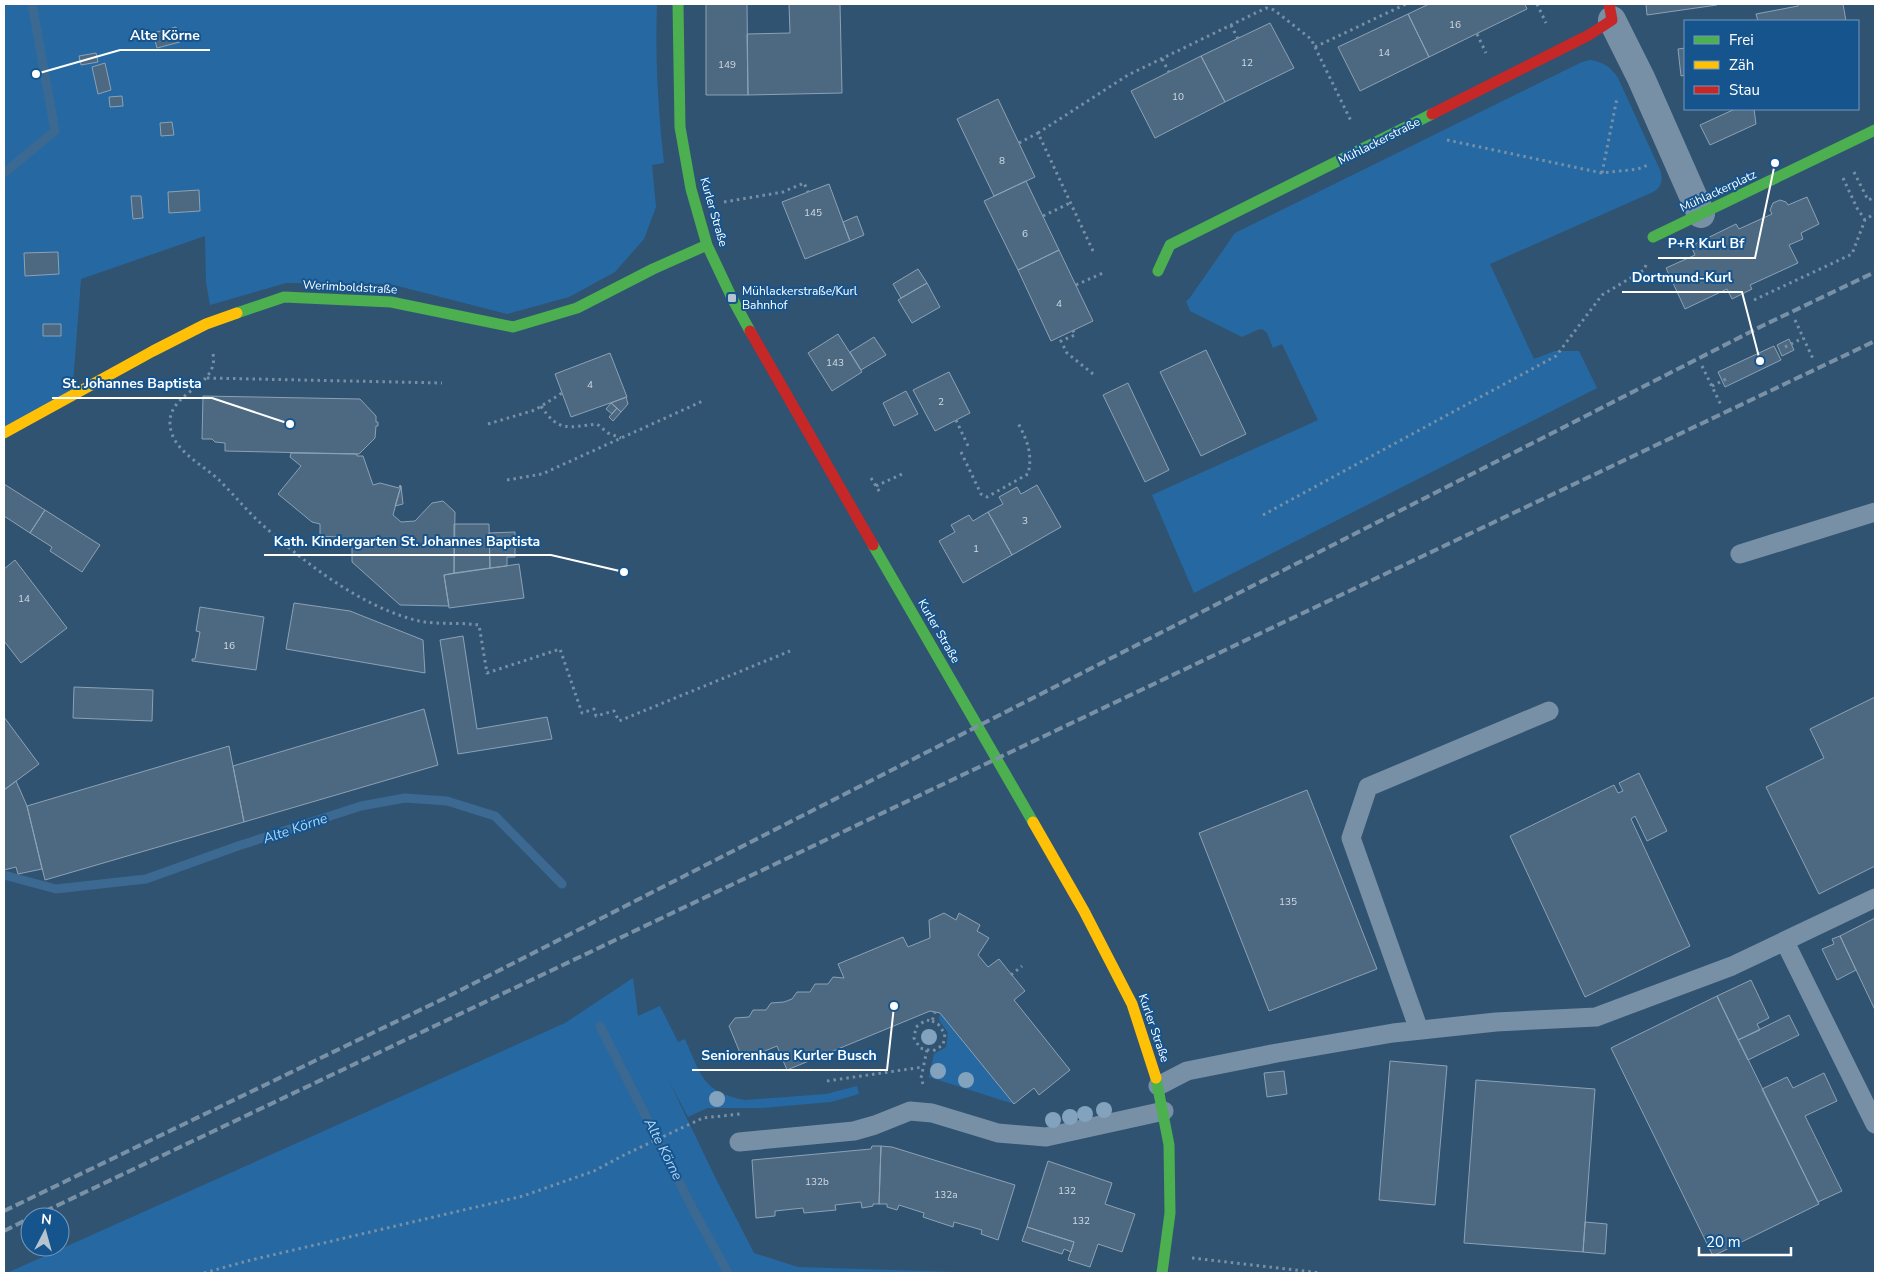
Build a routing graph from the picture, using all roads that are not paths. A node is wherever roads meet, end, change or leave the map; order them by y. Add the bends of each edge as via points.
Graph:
1 (678, 4) edge
2 (1610, 12) edge
3 (1875, 130) edge
4 (1701, 214) junction
5 (1653, 237) dead end
6 (707, 245) junction
7 (1158, 272) dead end
8 (4, 433) edge
9 (1875, 512) edge
10 (1740, 554) dead end
11 (1549, 712) dead end
12 (1875, 898) edge
13 (1785, 942) junction
14 (1419, 1030) junction
15 (1158, 1086) junction
16 (1164, 1111) junction
17 (1875, 1124) edge
18 (739, 1142) dead end
19 (1162, 1273) edge

1 - 6 street, Kurler Straße via 680,127 691,189
2 - 4 street, Mühlackerstraße
2 - 7 street, Mühlackerstraße via 1589,35 1170,245
3 - 4 street, Mühlackerplatz
4 - 5 street, Mühlackerplatz
6 - 8 street, Werimboldstraße via 577,308 513,327 391,302 284,297 206,324
6 - 15 street, Kurler Straße via 769,366 1084,910 1132,1004
9 - 10 lane
11 - 14 lane via 1368,787 1351,838
12 - 13 lane
13 - 14 lane via 1732,966 1596,1017
13 - 17 lane
14 - 15 lane via 1186,1071
15 - 16 street, Kurler Straße
16 - 18 lane via 1046,1137 998,1133 932,1113 910,1110 854,1131
16 - 19 street, Kurler Straße via 1169,1145 1170,1213

